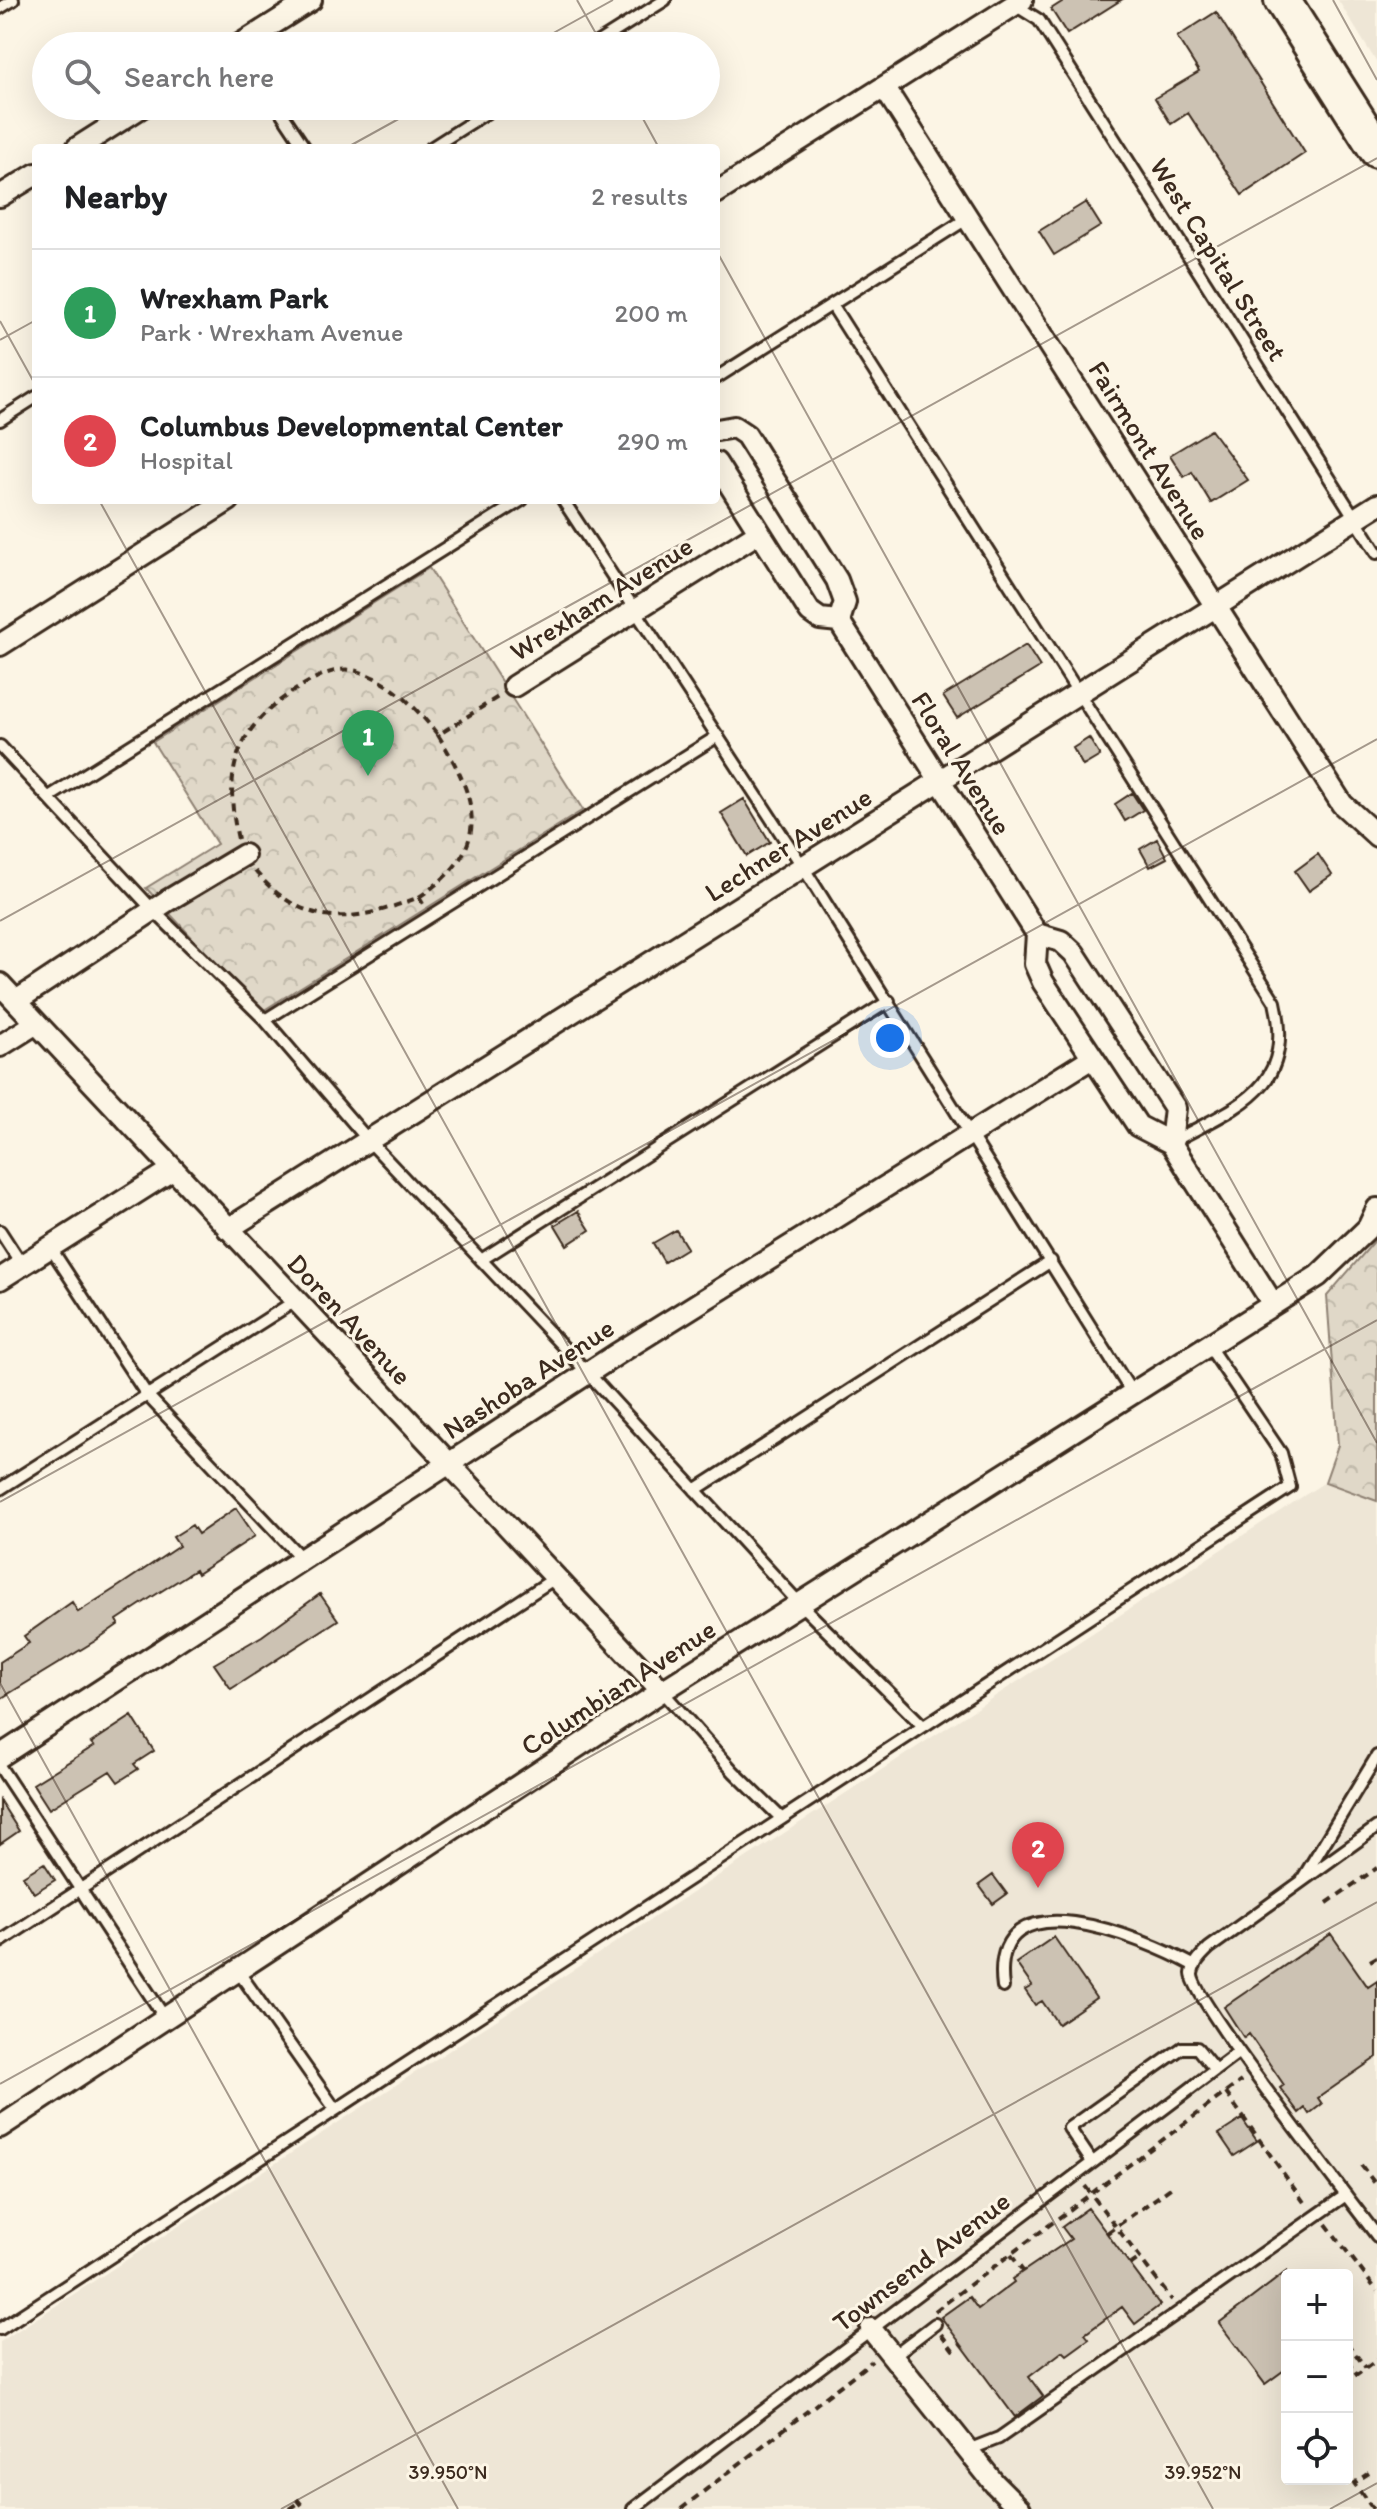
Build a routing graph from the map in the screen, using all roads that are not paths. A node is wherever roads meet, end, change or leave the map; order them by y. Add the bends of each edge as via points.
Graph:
1 (13, 0) edge
2 (311, 0) edge
3 (665, 0) edge
4 (1282, 0) edge
5 (1016, 2) edge
6 (0, 8) edge
7 (260, 32) edge
8 (614, 32) edge
9 (884, 87) junction
10 (121, 120) edge
11 (286, 120) edge
12 (475, 120) edge
13 (83, 144) edge
14 (302, 144) edge
15 (437, 144) edge
16 (1377, 150) edge
17 (32, 176) edge
18 (720, 190) edge
19 (0, 196) edge
20 (970, 217) junction
21 (832, 305) junction
22 (720, 375) edge
23 (32, 400) edge
24 (0, 420) edge
25 (720, 429) edge
26 (720, 470) edge
27 (223, 504) edge
28 (516, 504) edge
29 (566, 504) edge
30 (1377, 505) edge
31 (1356, 518) junction
32 (758, 533) junction
33 (1377, 553) edge
34 (1216, 607) junction
35 (635, 610) junction
36 (839, 621) junction
37 (0, 645) edge
38 (514, 686) road end
39 (1081, 693) junction
40 (718, 736) junction
41 (0, 746) edge
42 (940, 781) junction
43 (49, 797) junction
44 (1377, 836) edge
45 (244, 855) road end
46 (803, 867) junction
47 (153, 910) junction
48 (1037, 934) junction
49 (0, 984) edge
50 (16, 1001) junction
51 (889, 1001) junction
52 (265, 1020) junction
53 (35, 1024) junction
54 (0, 1046) edge
55 (1092, 1058) junction
56 (972, 1131) junction
57 (369, 1141) junction
58 (1171, 1143) junction
59 (172, 1170) junction
60 (1377, 1209) edge
61 (228, 1229) junction
62 (0, 1231) edge
63 (50, 1247) junction
64 (481, 1260) junction
65 (1051, 1261) junction
66 (22, 1265) junction
67 (0, 1279) edge
68 (295, 1301) junction
69 (1273, 1304) junction
70 (1208, 1345) junction
71 (588, 1373) junction
72 (1132, 1393) junction
73 (147, 1395) junction
74 (447, 1463) junction
75 (0, 1489) edge
76 (695, 1490) junction
77 (302, 1559) junction
78 (555, 1578) junction
79 (800, 1604) junction
80 (662, 1691) junction
81 (922, 1725) junction
82 (0, 1756) edge
83 (1377, 1756) edge
84 (0, 1767) edge
85 (780, 1817) junction
86 (1377, 1827) edge
87 (1301, 1882) junction
88 (79, 1890) junction
89 (0, 1942) edge
90 (1195, 1966) junction
91 (238, 1971) junction
92 (1003, 1987) dead end
93 (165, 2018) junction
94 (1239, 2052) junction
95 (1215, 2070) junction
96 (335, 2109) junction
97 (0, 2127) edge
98 (1092, 2162) junction
99 (1346, 2195) junction
100 (1377, 2236) edge
101 (932, 2320) road end
102 (0, 2329) edge
103 (871, 2329) junction
104 (890, 2353) junction
105 (968, 2450) junction
106 (633, 2509) edge
107 (1020, 2509) edge

1 - 6 lane
2 - 7 street
3 - 8 lane
4 - 16 main road
5 - 9 street
5 - 31 lane, West Capital Street via 1039,20
9 - 18 street
9 - 20 street, Fairmont Avenue
10 - 13 street
11 - 14 lane
12 - 15 lane
17 - 19 street
20 - 21 lane
20 - 34 street, Fairmont Avenue
21 - 22 lane
21 - 39 lane
23 - 24 lane
25 - 36 street via 734,427 746,435 837,580 845,602
26 - 32 street
27 - 37 street
28 - 43 lane
29 - 35 lane
30 - 31 street, Lechner Avenue
31 - 33 lane, West Capital Street
31 - 34 street, Lechner Avenue
32 - 35 street, Wrexham Avenue
32 - 36 street via 810,612
34 - 39 street, Lechner Avenue
34 - 44 street, Fairmont Avenue via 1342,804
35 - 38 street, Wrexham Avenue
35 - 40 lane
36 - 42 street, Floral Avenue
39 - 42 street, Lechner Avenue
39 - 58 lane via 1275,1002 1282,1032 1272,1073 1247,1101
40 - 46 lane
40 - 52 lane
41 - 43 lane
42 - 46 street, Lechner Avenue
42 - 48 street, Floral Avenue
43 - 47 lane
45 - 47 street
46 - 51 lane
46 - 57 street, Lechner Avenue
47 - 50 street
47 - 52 lane
48 - 55 street, Floral Avenue via 1035,964
48 - 58 street via 1061,941 1074,953 1175,1108
49 - 50 street, Doren Avenue
50 - 53 street, Doren Avenue
51 - 56 lane
51 - 64 lane
52 - 57 lane
53 - 54 street
53 - 59 street, Doren Avenue
55 - 56 street, Nashoba Avenue
55 - 58 street, Floral Avenue via 1138,1126
56 - 65 lane
56 - 71 street, Nashoba Avenue
57 - 61 street, Lechner Avenue
57 - 64 lane
58 - 69 street, Floral Avenue
59 - 61 street, Doren Avenue
59 - 63 street
60 - 69 street via 1368,1228 1318,1276
61 - 68 street, Doren Avenue
62 - 66 lane
63 - 66 street
63 - 73 lane
64 - 71 lane
65 - 72 lane
65 - 76 lane
66 - 67 street
68 - 73 lane
68 - 74 street, Doren Avenue
69 - 70 street, Columbian Avenue
70 - 72 street, Columbian Avenue
70 - 81 lane via 1281,1453 1290,1487
71 - 74 street, Nashoba Avenue
71 - 76 lane
72 - 79 street, Columbian Avenue
73 - 75 lane
73 - 77 lane
74 - 77 street, Nashoba Avenue
74 - 78 street, Doren Avenue
76 - 79 lane
77 - 82 street, Nashoba Avenue
78 - 80 street, Doren Avenue
78 - 88 lane
79 - 80 street, Columbian Avenue
79 - 81 lane
80 - 85 lane
80 - 91 street, Columbian Avenue
81 - 85 lane
83 - 87 lane
84 - 88 lane
85 - 96 lane
86 - 87 lane
87 - 90 lane via 1209,1948
88 - 89 lane
88 - 93 lane
90 - 92 lane via 1143,1941 1052,1920 1016,1932 1004,1950
90 - 94 lane via 1195,1987
91 - 93 street, Columbian Avenue
91 - 96 lane
93 - 97 street, Columbian Avenue
94 - 95 lane, Townsend Avenue
94 - 99 lane
95 - 98 lane, Townsend Avenue
95 - 98 lane via 1197,2048 1182,2048 1069,2128
96 - 102 lane
98 - 103 lane, Townsend Avenue
99 - 100 lane
99 - 105 lane via 999,2438
101 - 104 lane
103 - 104 street
103 - 106 lane, Townsend Avenue
104 - 105 street
105 - 107 street

